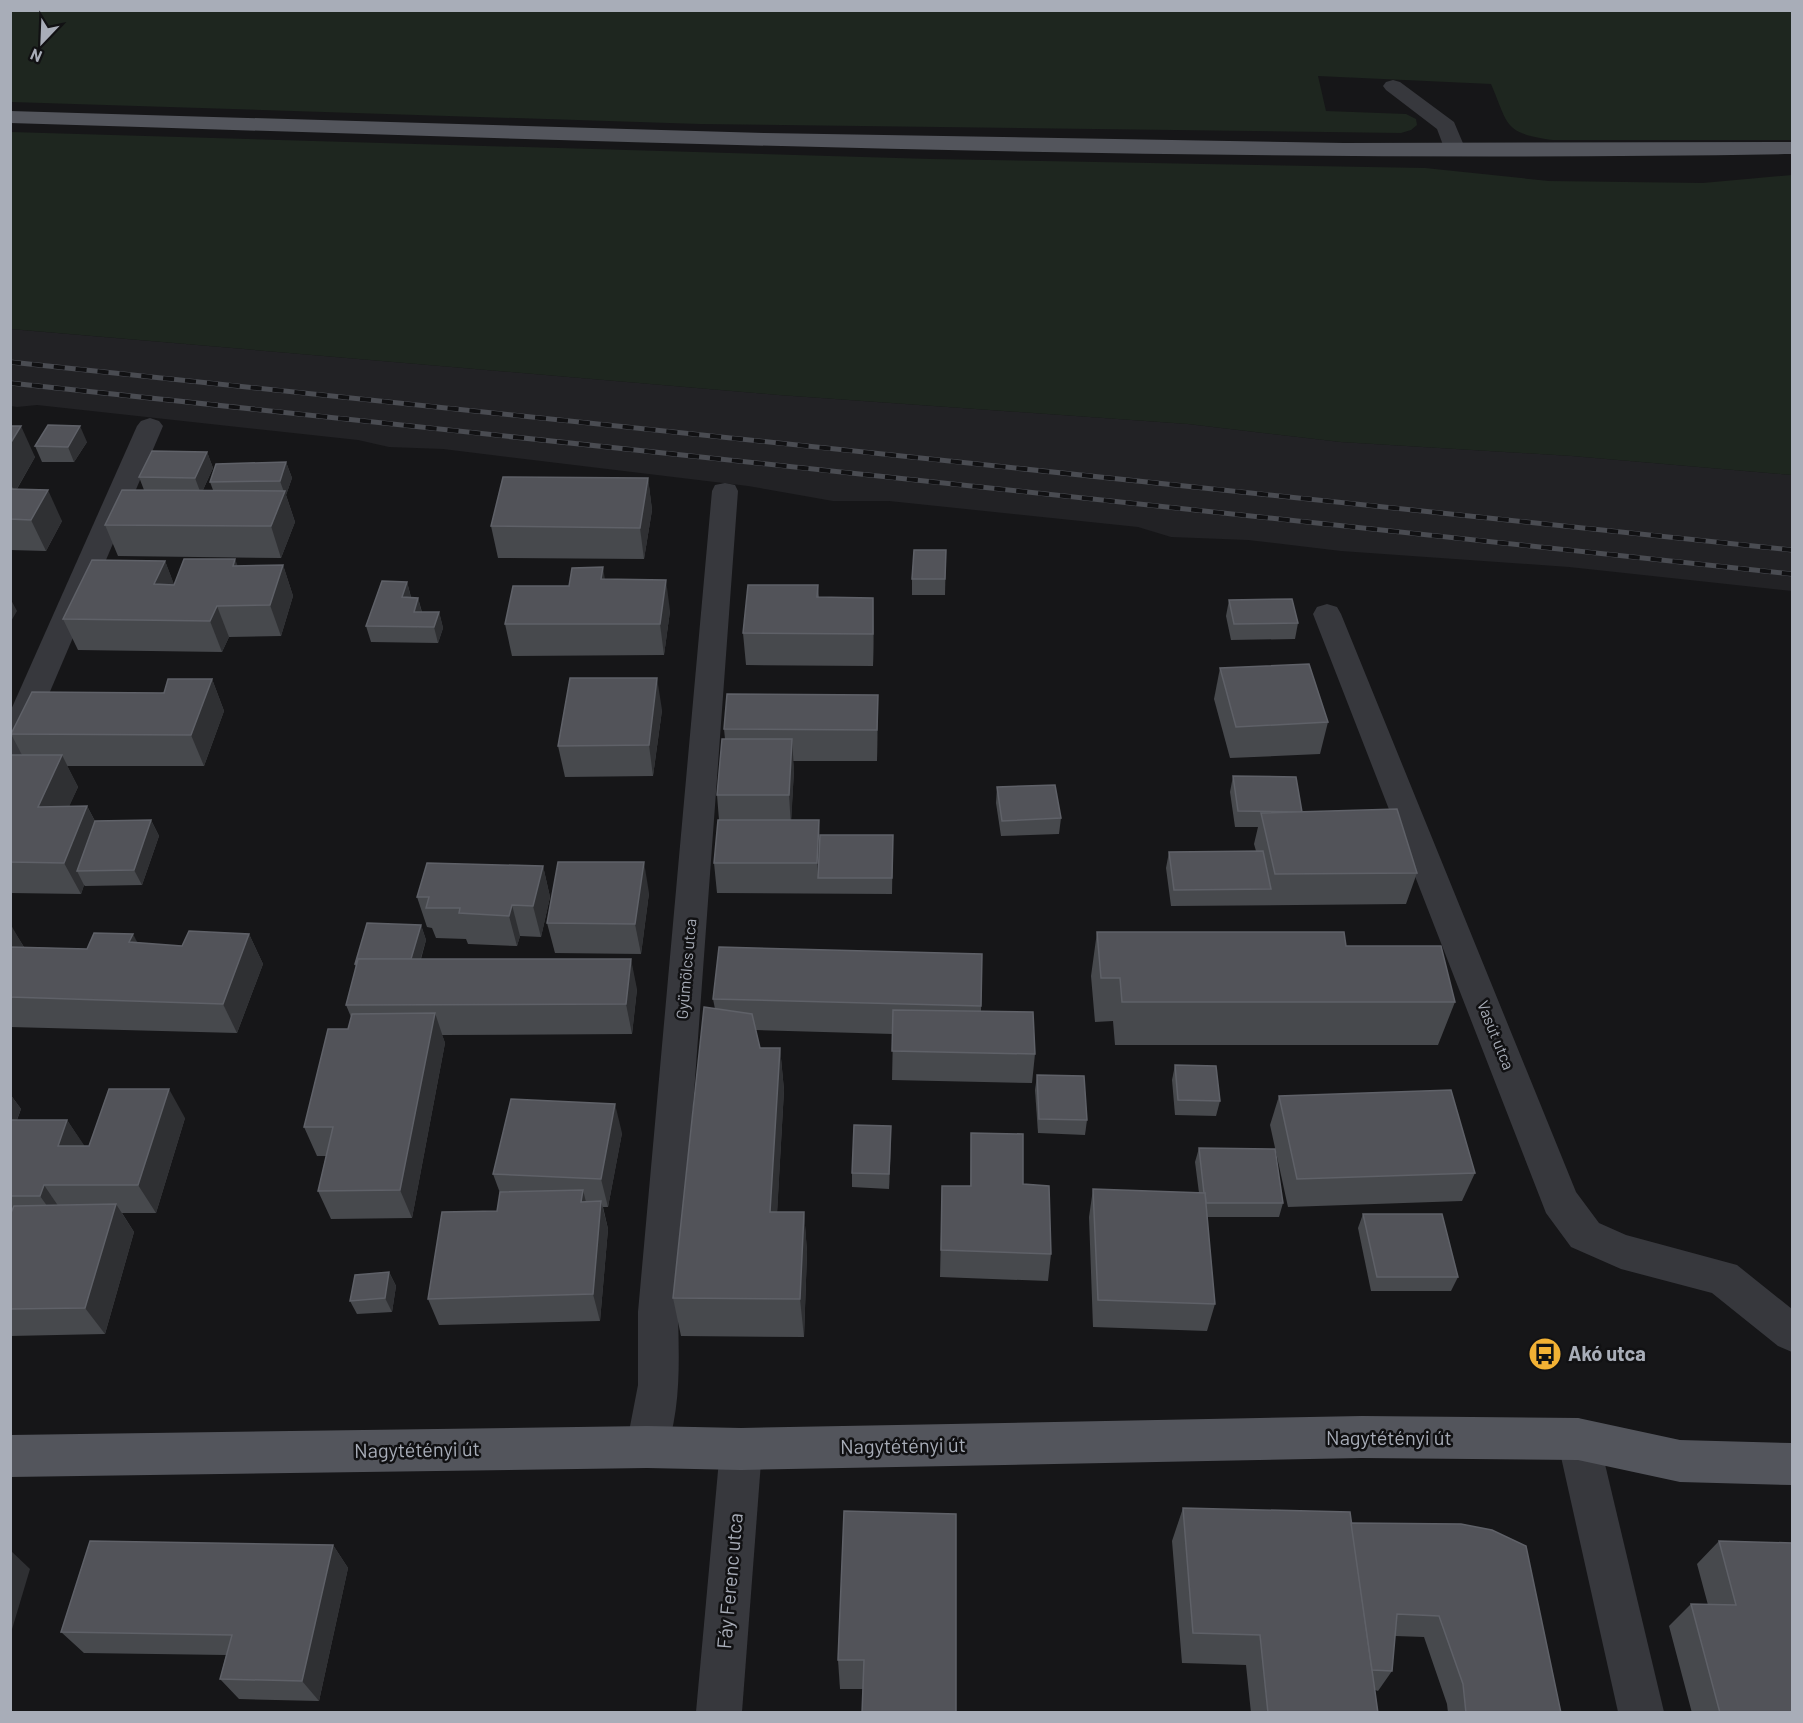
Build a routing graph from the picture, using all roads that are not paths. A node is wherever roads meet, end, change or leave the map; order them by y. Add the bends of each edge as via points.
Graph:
1 (1393, 86) dead end
2 (10, 117) edge
3 (1454, 148) junction
4 (1792, 148) edge
5 (150, 426) dead end
6 (725, 491) dead end
7 (1327, 614) dead end
8 (10, 748) edge
9 (1792, 1334) edge
10 (1578, 1439) junction
11 (647, 1447) junction
12 (741, 1449) junction
13 (10, 1456) edge
14 (1792, 1464) edge
15 (719, 1713) edge
16 (1641, 1713) edge

1 - 3 street via 1447,126
2 - 3 main road via 765,139
3 - 4 main road
5 - 8 street
6 - 11 street, Gyümölcs utca via 658,1312 659,1385
7 - 9 street, Vasút utca via 1560,1202 1585,1235 1621,1251 1723,1278
10 - 12 main road, Nagytétényi út via 1362,1437
10 - 14 main road, Nagytétényi út via 1680,1461
10 - 16 street
11 - 12 main road, Nagytétényi út
11 - 13 main road, Nagytétényi út
12 - 15 street, Fáy Ferenc utca

